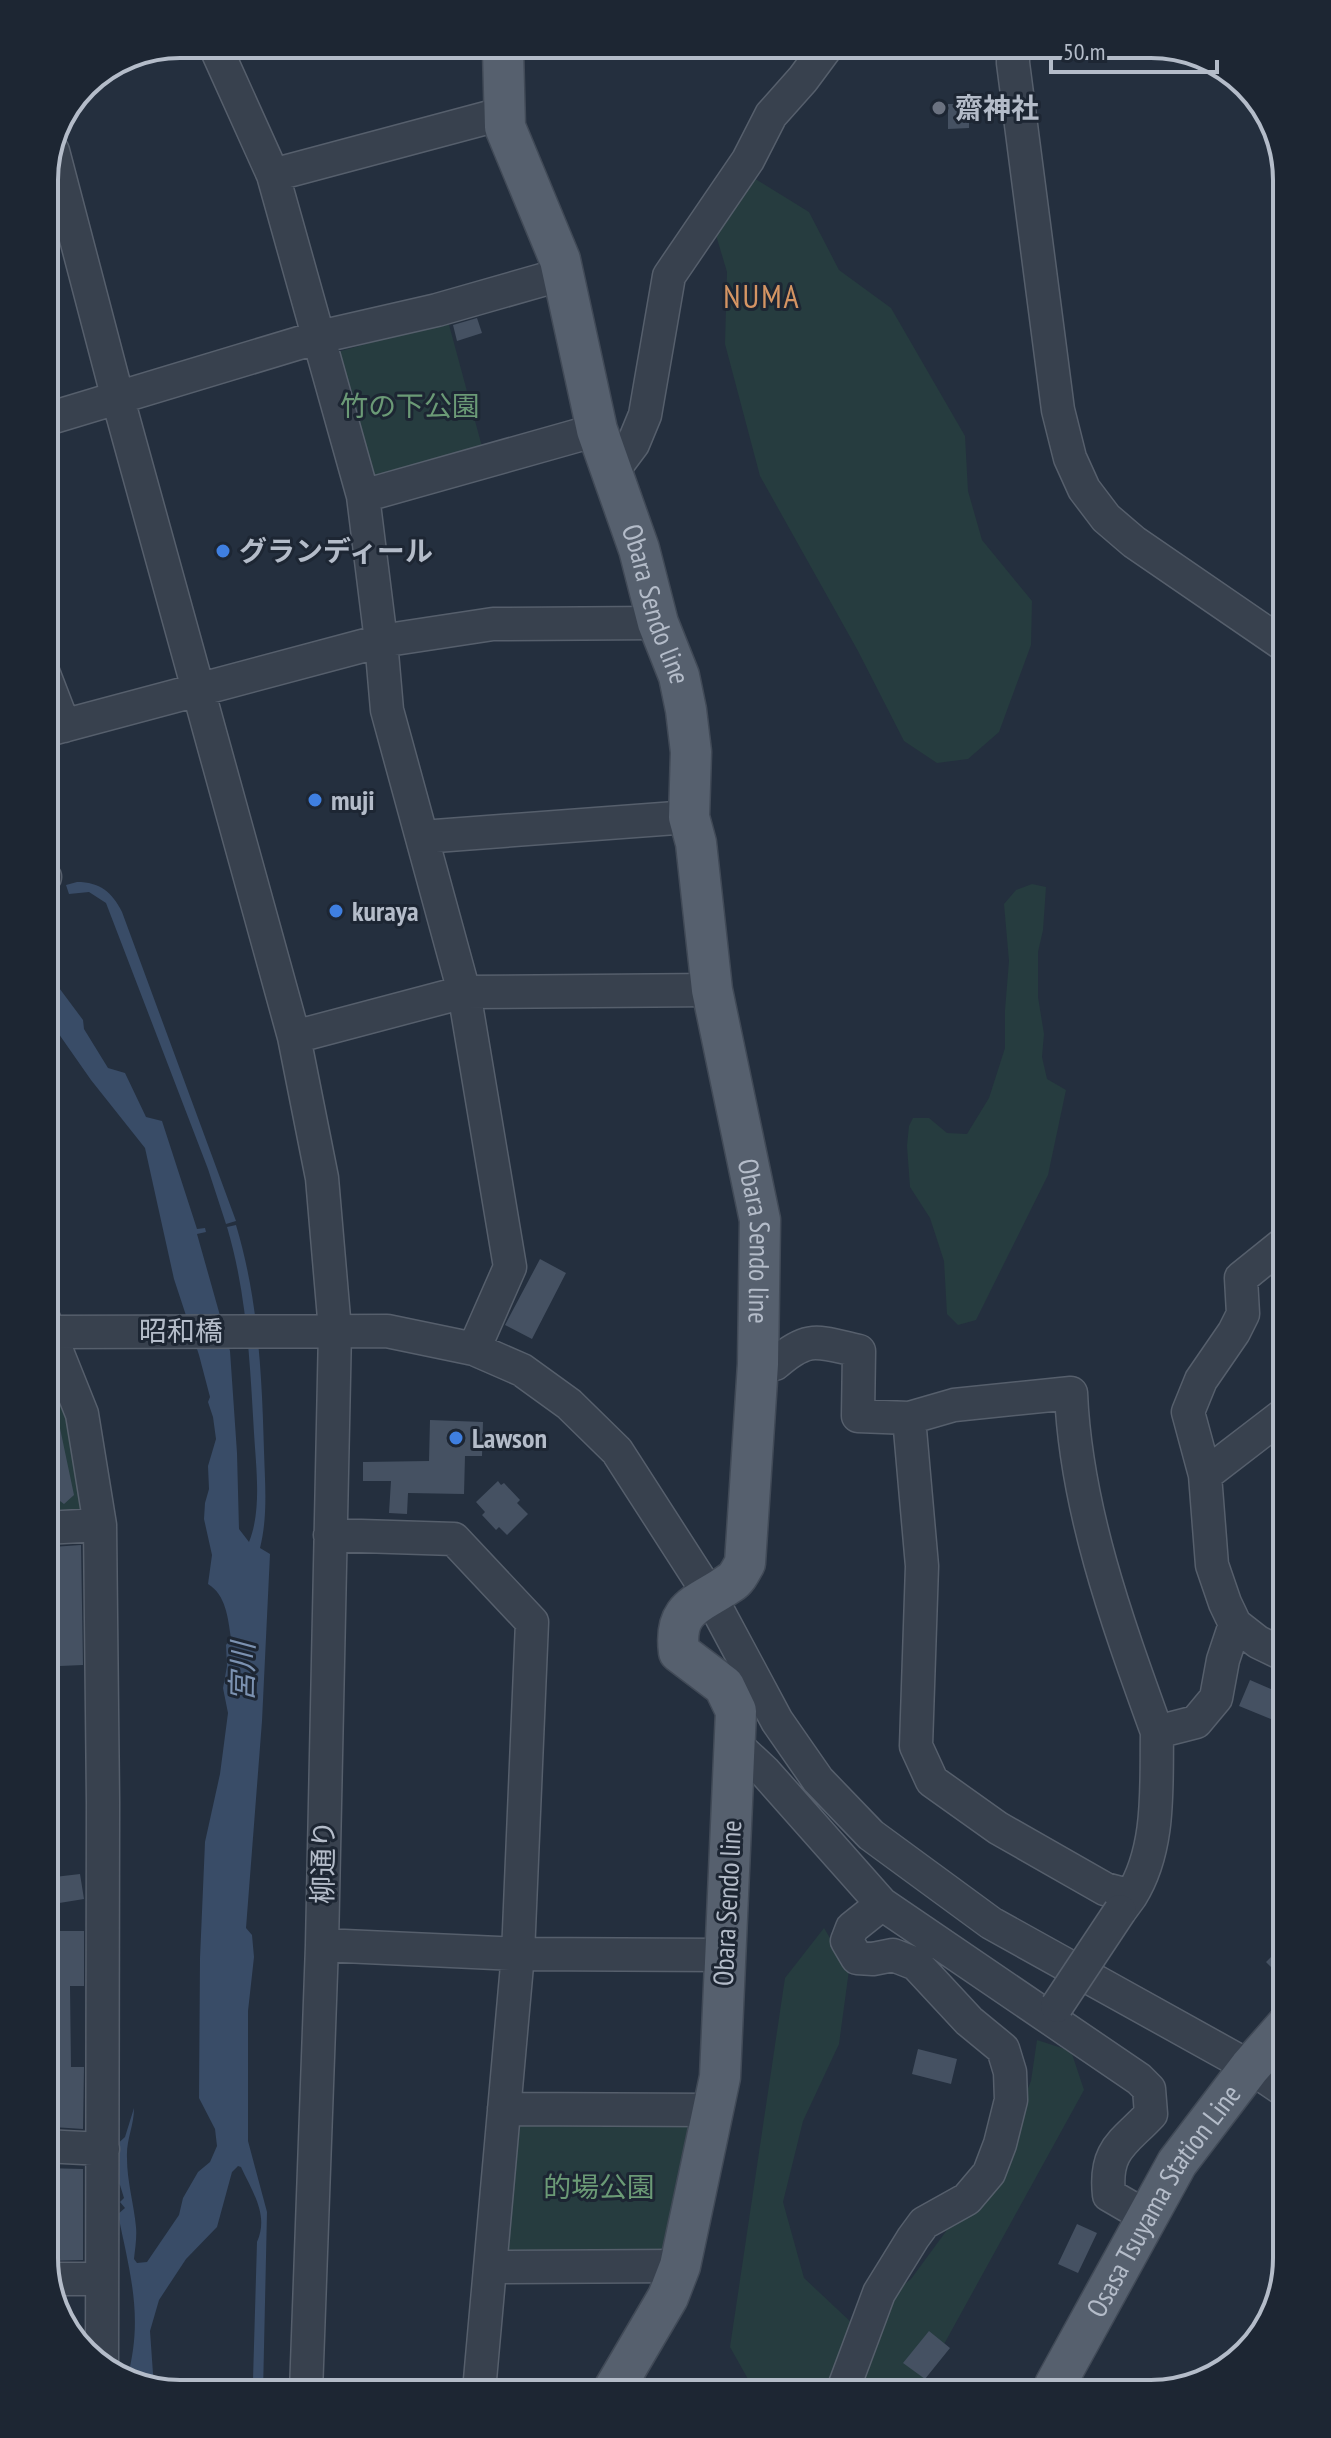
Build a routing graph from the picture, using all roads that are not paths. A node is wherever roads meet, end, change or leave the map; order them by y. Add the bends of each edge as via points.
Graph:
1 (220, 58) edge
2 (503, 58) edge
3 (819, 58) edge
4 (1007, 58) edge
5 (505, 113) junction
6 (58, 171) edge
7 (273, 175) junction
8 (563, 274) junction
9 (319, 337) junction
10 (118, 399) junction
11 (58, 416) edge
12 (597, 430) junction
13 (612, 472) junction
14 (363, 496) junction
15 (658, 623) junction
16 (1273, 637) edge
17 (381, 641) junction
18 (197, 689) junction
19 (58, 727) edge
20 (689, 817) junction
21 (422, 837) junction
22 (712, 990) junction
23 (464, 992) junction
24 (294, 1037) junction
25 (1273, 1252) edge
26 (58, 1328) edge
27 (335, 1330) junction
28 (474, 1349) junction
29 (58, 1350) edge
30 (758, 1364) junction
31 (909, 1418) junction
32 (1273, 1423) edge
33 (1205, 1475) junction
34 (100, 1525) junction
35 (58, 1527) edge
36 (330, 1535) junction
37 (709, 1594) junction
38 (1235, 1624) junction
39 (1273, 1649) edge
40 (1157, 1732) junction
41 (736, 1745) junction
42 (882, 1904) junction
43 (1126, 1904) junction
44 (322, 1945) junction
45 (518, 1954) junction
46 (724, 1955) junction
47 (1053, 2012) junction
48 (1273, 2041) edge
49 (1250, 2067) junction
50 (1273, 2083) edge
51 (504, 2109) junction
52 (713, 2110) junction
53 (58, 2147) edge
54 (103, 2149) junction
55 (1147, 2217) junction
56 (680, 2266) junction
57 (490, 2267) junction
58 (60, 2279) edge
59 (102, 2279) junction
60 (102, 2351) edge
61 (306, 2380) edge
62 (480, 2380) edge
63 (619, 2380) edge
64 (847, 2380) edge
65 (1058, 2380) edge

1 - 7 street
2 - 5 main road, Obara Sendo line
3 - 13 street via 771,115 748,160 669,276 645,415 633,444
4 - 16 street via 1058,410 1084,489 1125,534
5 - 7 street
5 - 8 main road, Obara Sendo line via 505,127
6 - 10 street, 柳通り
7 - 9 street
8 - 9 street
8 - 12 main road, Obara Sendo line
9 - 10 street
9 - 14 street
10 - 11 street
10 - 18 street, 柳通り
12 - 13 main road, Obara Sendo line
12 - 14 street
13 - 15 main road, Obara Sendo line
14 - 17 street
15 - 17 street via 493,624
15 - 20 main road, Obara Sendo line via 686,710
17 - 18 street
17 - 21 street via 387,710
18 - 19 street
18 - 24 street, 柳通り
20 - 21 street
20 - 22 main road, Obara Sendo line
21 - 23 street
22 - 23 street
22 - 30 main road, Obara Sendo line via 760,1220
23 - 24 street
23 - 28 street via 510,1267
24 - 27 street, 柳通り via 322,1178
25 - 33 street via 1241,1278 1243,1314 1201,1380 1188,1412
26 - 27 street, 昭和橋
27 - 28 street, 昭和橋 via 387,1331
27 - 36 street, 柳通り
28 - 37 street, 昭和橋 via 522,1370 569,1404 617,1451
29 - 34 street via 82,1414
30 - 31 street via 775,1364 811,1341 859,1351 858,1416
30 - 37 main road, Obara Sendo line via 745,1563 733,1582
31 - 40 street via 954,1405 1071,1393 1073,1435 1101,1560
31 - 43 street via 922,1566 916,1746 932,1781 998,1828
32 - 33 street
33 - 38 street via 1212,1565
34 - 35 street
34 - 54 street
36 - 44 street, 柳通り
36 - 45 street via 454,1539 532,1622
37 - 41 main road, Obara Sendo line via 684,1615 676,1631 679,1652 724,1686 736,1711
37 - 49 street, 昭和橋 via 777,1721 818,1780 871,1835 991,1923
38 - 39 street
38 - 40 street via 1216,1698 1196,1722
40 - 43 street via 1149,1860
41 - 42 street
41 - 46 main road, Obara Sendo line
42 - 47 street
42 - 64 street via 852,1928 847,1941 857,1958 893,1955 916,1964 1003,2049 1011,2100 989,2173 967,2199 924,2223 913,2238 879,2293
43 - 47 street, bridge
44 - 45 street
44 - 61 street, 柳通り
45 - 46 street
45 - 51 street
46 - 52 main road, Obara Sendo line via 720,2077
47 - 55 street via 1149,2089 1151,2114 1129,2133 1106,2172 1109,2195
48 - 49 main road, Osasa Tsuyama Station Line
49 - 50 street, 昭和橋
49 - 55 main road, Osasa Tsuyama Station Line via 1177,2163
51 - 52 street
51 - 57 street
52 - 56 main road, Obara Sendo line
53 - 54 street
54 - 59 street
55 - 65 main road, Osasa Tsuyama Station Line
56 - 57 street
56 - 63 main road, Obara Sendo line
57 - 62 street
58 - 59 street
59 - 60 street

